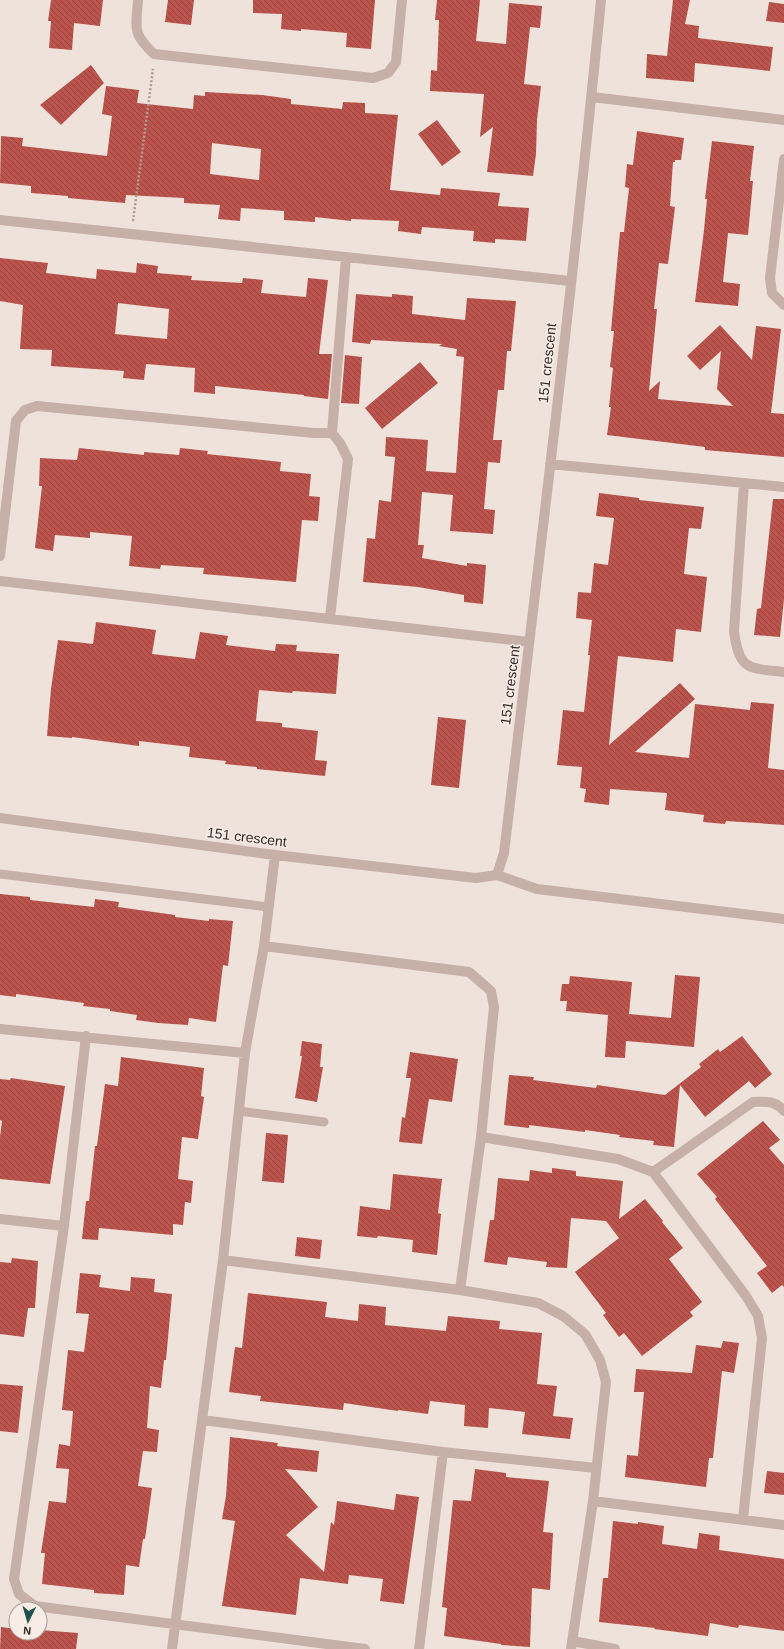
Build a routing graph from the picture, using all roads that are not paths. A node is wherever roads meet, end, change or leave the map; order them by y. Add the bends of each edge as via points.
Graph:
1 (138, 0) edge
2 (402, 0) edge
3 (601, 0) edge
4 (592, 97) junction
5 (784, 120) edge
6 (784, 159) edge
7 (0, 220) edge
8 (346, 257) junction
9 (570, 281) junction
10 (784, 305) edge
11 (332, 433) junction
12 (550, 464) junction
13 (744, 483) junction
14 (784, 487) edge
15 (0, 556) edge
16 (0, 581) edge
17 (330, 618) junction
18 (529, 642) junction
19 (784, 672) edge
20 (0, 818) edge
21 (275, 855) junction
22 (0, 874) edge
23 (497, 875) junction
24 (268, 907) junction
25 (784, 919) edge
26 (264, 946) junction
27 (0, 1029) edge
28 (86, 1036) junction
29 (245, 1052) junction
30 (239, 1111) junction
31 (784, 1111) edge
32 (324, 1122) dead end
33 (480, 1137) junction
34 (653, 1172) junction
35 (0, 1219) edge
36 (64, 1226) junction
37 (223, 1260) junction
38 (460, 1290) junction
39 (203, 1420) junction
40 (443, 1452) junction
41 (596, 1468) junction
42 (593, 1501) junction
43 (743, 1519) junction
44 (784, 1525) edge
45 (175, 1624) junction
46 (572, 1645) edge
47 (172, 1649) edge
48 (365, 1649) edge
49 (419, 1649) edge
50 (615, 1649) edge

1 - 2 street via 136,31 144,45 154,54 373,78 388,73 396,62
3 - 4 street, 151 crescent
4 - 5 street
4 - 9 street, 151 crescent
6 - 10 street via 770,278 772,293
7 - 8 street
8 - 9 street
8 - 11 street
9 - 12 street, 151 crescent
11 - 15 street via 37,406 25,410 16,421
11 - 17 street via 348,459
12 - 13 street
12 - 18 street, 151 crescent
13 - 14 street
13 - 19 street via 734,631 736,646 740,657 751,668
16 - 17 street
17 - 18 street
18 - 23 street, 151 crescent via 504,853
20 - 21 street, 151 crescent
21 - 23 street, 151 crescent via 476,878
21 - 24 street
22 - 24 lane
23 - 25 street via 537,889
24 - 26 street
26 - 29 street
26 - 33 street via 469,972 491,991 494,1007
27 - 28 street
28 - 29 street
28 - 36 street
29 - 30 street
30 - 32 lane
30 - 37 street
31 - 34 street via 769,1101 753,1102
33 - 34 street via 618,1159
33 - 38 street
34 - 43 street via 746,1296 758,1316 762,1338
35 - 36 street
36 - 45 street via 14,1579 19,1594 35,1606
37 - 38 street
37 - 39 street
38 - 41 street via 538,1303 563,1316 585,1334 600,1360 606,1382
39 - 40 street
39 - 45 street
40 - 41 street
40 - 49 street
41 - 42 street
42 - 43 street
42 - 46 street
43 - 44 street
45 - 47 street
45 - 48 street
46 - 50 street

